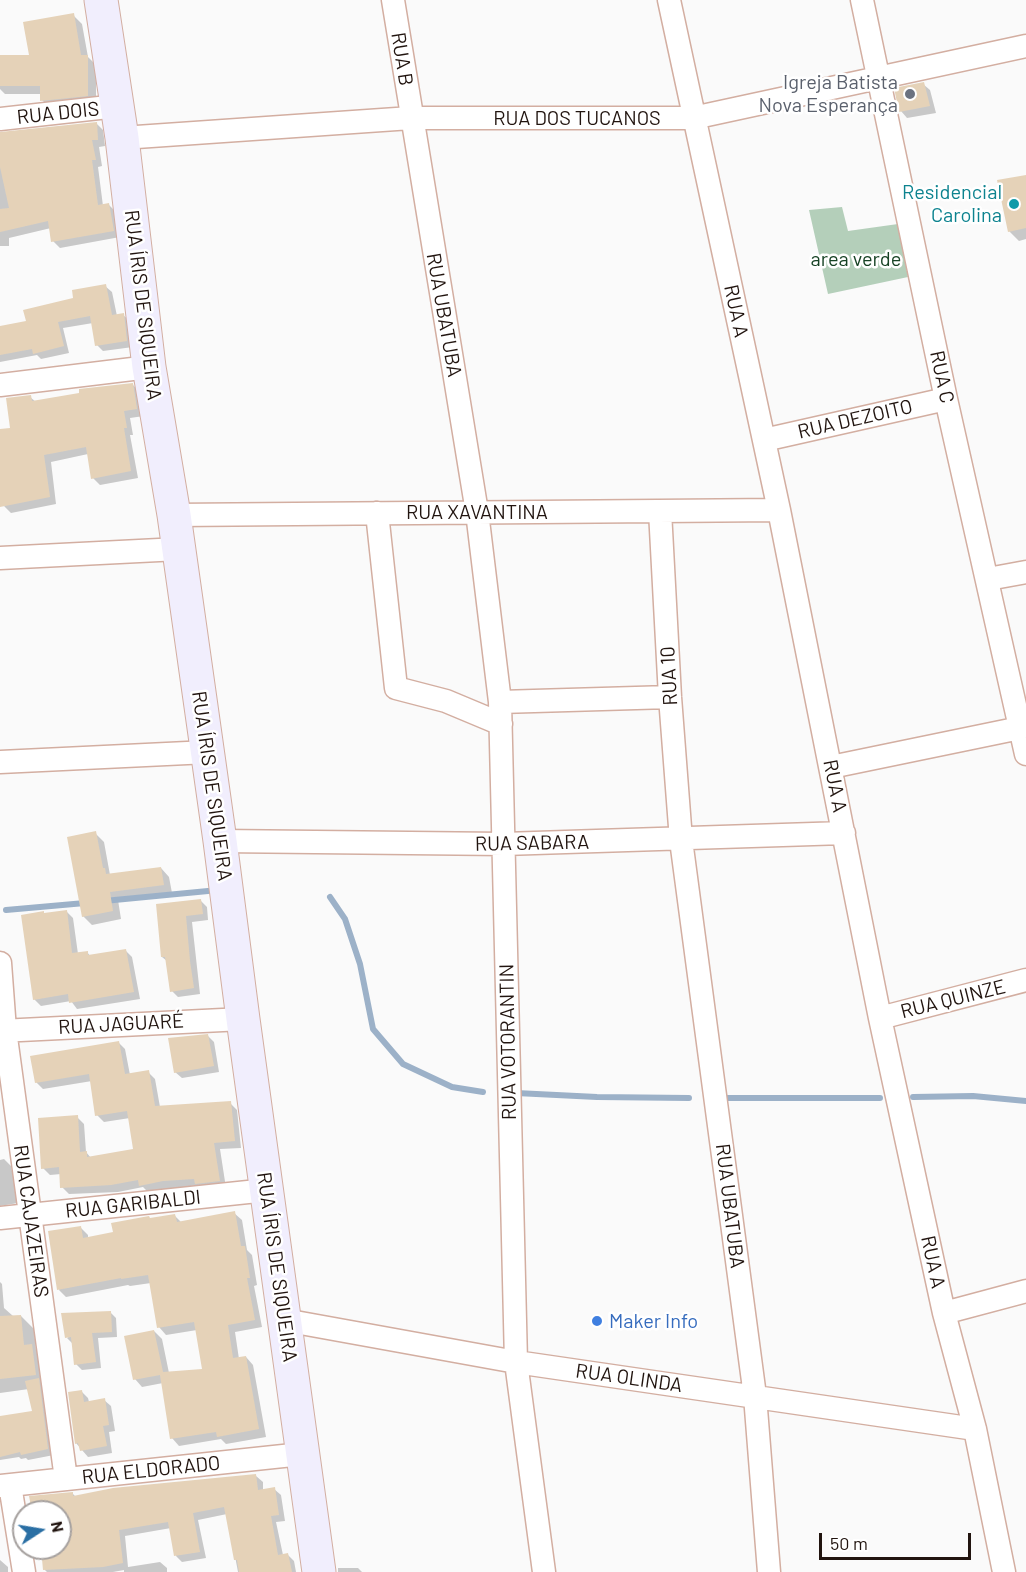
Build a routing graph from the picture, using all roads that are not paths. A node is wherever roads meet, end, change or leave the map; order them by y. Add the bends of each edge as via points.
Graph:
1 (101, 0) edge
2 (393, 0) edge
3 (669, 0) edge
4 (862, 0) edge
5 (1026, 46) edge
6 (880, 79) junction
7 (117, 106) junction
8 (411, 118) junction
9 (693, 118) junction
10 (0, 119) edge
11 (122, 138) junction
12 (149, 367) junction
13 (0, 385) edge
14 (946, 399) junction
15 (764, 440) junction
16 (779, 510) junction
17 (660, 511) junction
18 (477, 512) junction
19 (377, 513) junction
20 (174, 515) junction
21 (179, 549) junction
22 (0, 558) edge
23 (1026, 572) edge
24 (988, 579) junction
25 (670, 696) junction
26 (501, 713) junction
27 (1020, 728) junction
28 (208, 752) junction
29 (1026, 754) edge
30 (0, 762) edge
31 (831, 767) junction
32 (844, 833) junction
33 (681, 840) junction
34 (220, 841) junction
35 (504, 844) junction
36 (0, 963) edge
37 (1026, 980) edge
38 (880, 1018) junction
39 (243, 1019) junction
40 (3, 1030) edge
41 (267, 1190) junction
42 (30, 1215) junction
43 (0, 1218) edge
44 (1026, 1291) edge
45 (944, 1313) junction
46 (284, 1320) junction
47 (516, 1362) junction
48 (754, 1396) junction
49 (975, 1429) junction
50 (302, 1454) junction
51 (66, 1479) junction
52 (5, 1486) edge
53 (24, 1572) edge
54 (319, 1572) edge
55 (544, 1572) edge
56 (769, 1572) edge
57 (1004, 1572) edge

1 - 7 street, RUA ÍRIS DE SIQUEIRA
2 - 8 street, RUA B
3 - 9 street, RUA A
4 - 6 street, RUA C
5 - 6 street, RUA DOS TUCANOS
6 - 9 street, RUA DOS TUCANOS
6 - 14 street, RUA C
7 - 10 street, RUA DOIS
7 - 11 street, RUA ÍRIS DE SIQUEIRA
8 - 9 street, RUA DOS TUCANOS
8 - 11 street, RUA DOS TUCANOS
8 - 18 street, RUA UBATUBA
9 - 15 street, RUA A
11 - 12 street, RUA ÍRIS DE SIQUEIRA
12 - 13 street
12 - 20 street, RUA ÍRIS DE SIQUEIRA
14 - 15 street, RUA DEZOITO
14 - 24 street, RUA C
15 - 16 street, RUA A
16 - 17 street, RUA XAVANTINA
16 - 31 street, RUA A
17 - 18 street, RUA XAVANTINA
17 - 25 street, RUA 10
18 - 19 street, RUA XAVANTINA
18 - 26 street, RUA VOTORANTIN
19 - 20 street, RUA XAVANTINA
19 - 26 street via 396,688
20 - 21 street, RUA ÍRIS DE SIQUEIRA
21 - 22 street
21 - 28 street, RUA ÍRIS DE SIQUEIRA
23 - 24 street
24 - 27 street, RUA C
25 - 26 street
25 - 33 street, RUA 10
26 - 35 street, RUA VOTORANTIN
27 - 29 street, RUA C
27 - 31 street
28 - 30 street
28 - 34 street, RUA ÍRIS DE SIQUEIRA
31 - 32 street, RUA A
32 - 33 street, RUA SABARA
32 - 38 street, RUA A
33 - 35 street, RUA SABARA
33 - 48 street, RUA UBATUBA
34 - 35 street, RUA SABARA
34 - 39 street, RUA ÍRIS DE SIQUEIRA
35 - 47 street, RUA VOTORANTIN
36 - 40 street, RUA CAJAZEIRAS
37 - 38 street, RUA QUINZE
38 - 45 street, RUA A
39 - 40 street, RUA JAGUARÉ
39 - 41 street, RUA ÍRIS DE SIQUEIRA
40 - 42 street, RUA CAJAZEIRAS
41 - 42 street, RUA GARIBALDI
41 - 46 street, RUA ÍRIS DE SIQUEIRA
42 - 43 street, RUA GARIBALDI
42 - 51 street, RUA CAJAZEIRAS
44 - 45 street
45 - 49 street, RUA A
46 - 47 street, RUA OLINDA
46 - 50 street, RUA ÍRIS DE SIQUEIRA
47 - 48 street, RUA OLINDA
47 - 55 street, RUA VOTORANTIN
48 - 49 street, RUA OLINDA
48 - 56 street, RUA UBATUBA
49 - 57 street, RUA A
50 - 51 street, RUA ELDORADO
50 - 54 street, RUA ÍRIS DE SIQUEIRA
51 - 52 street, RUA ELDORADO
52 - 53 street

